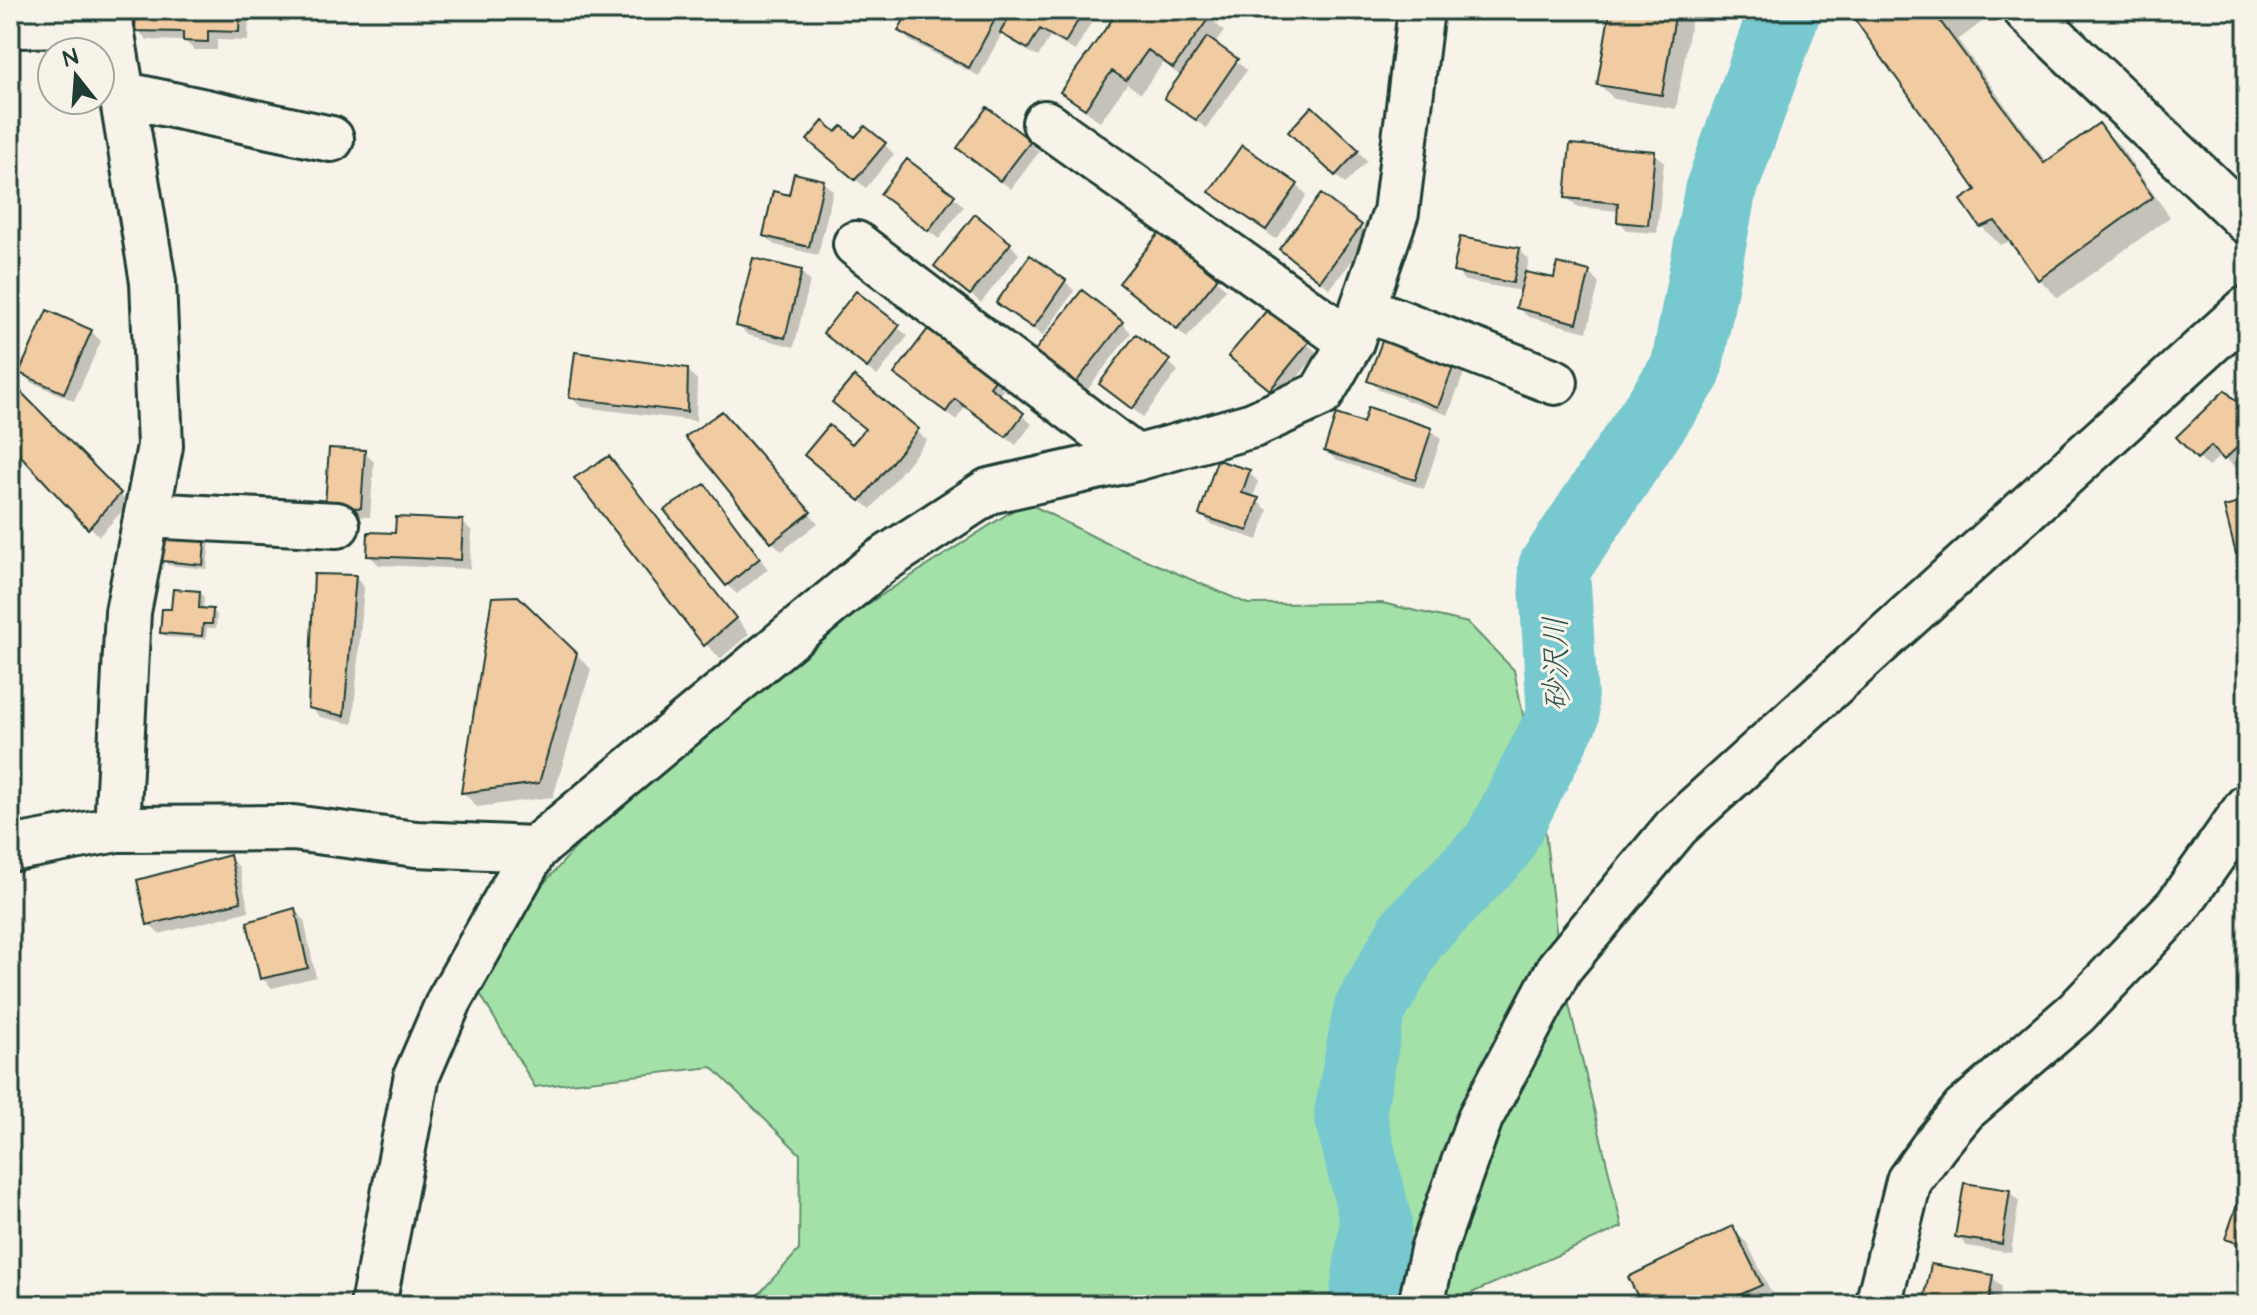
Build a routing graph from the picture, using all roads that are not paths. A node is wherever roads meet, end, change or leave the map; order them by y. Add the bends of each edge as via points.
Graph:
1 (1421, 10) edge
2 (2026, 10) edge
3 (109, 17) edge
4 (10, 25) edge
5 (121, 94) junction
6 (1045, 123) dead end
7 (331, 139) dead end
8 (2247, 221) edge
9 (856, 244) dead end
10 (2247, 309) edge
11 (1358, 325) junction
12 (1555, 382) dead end
13 (1136, 458) junction
14 (147, 515) junction
15 (337, 525) dead end
16 (2247, 807) edge
17 (117, 829) junction
18 (10, 849) edge
19 (535, 849) junction
20 (373, 1305) edge
21 (1421, 1305) edge
22 (1878, 1305) edge

1 - 11 street via 1396,212
2 - 8 street
3 - 4 street
3 - 5 street
5 - 7 street
5 - 14 street via 153,282 160,446
6 - 11 street
9 - 13 street
10 - 21 street via 1677,826 1560,967 1480,1118 1433,1250
11 - 12 street
11 - 13 street via 1321,394 1253,425
13 - 19 street via 989,491 880,562
14 - 15 street
14 - 17 street via 128,612
16 - 22 street via 2177,907 2076,1013 1964,1110 1926,1157 1909,1181
17 - 18 street
17 - 19 street via 293,828 416,844
19 - 20 street via 449,1001 417,1075

